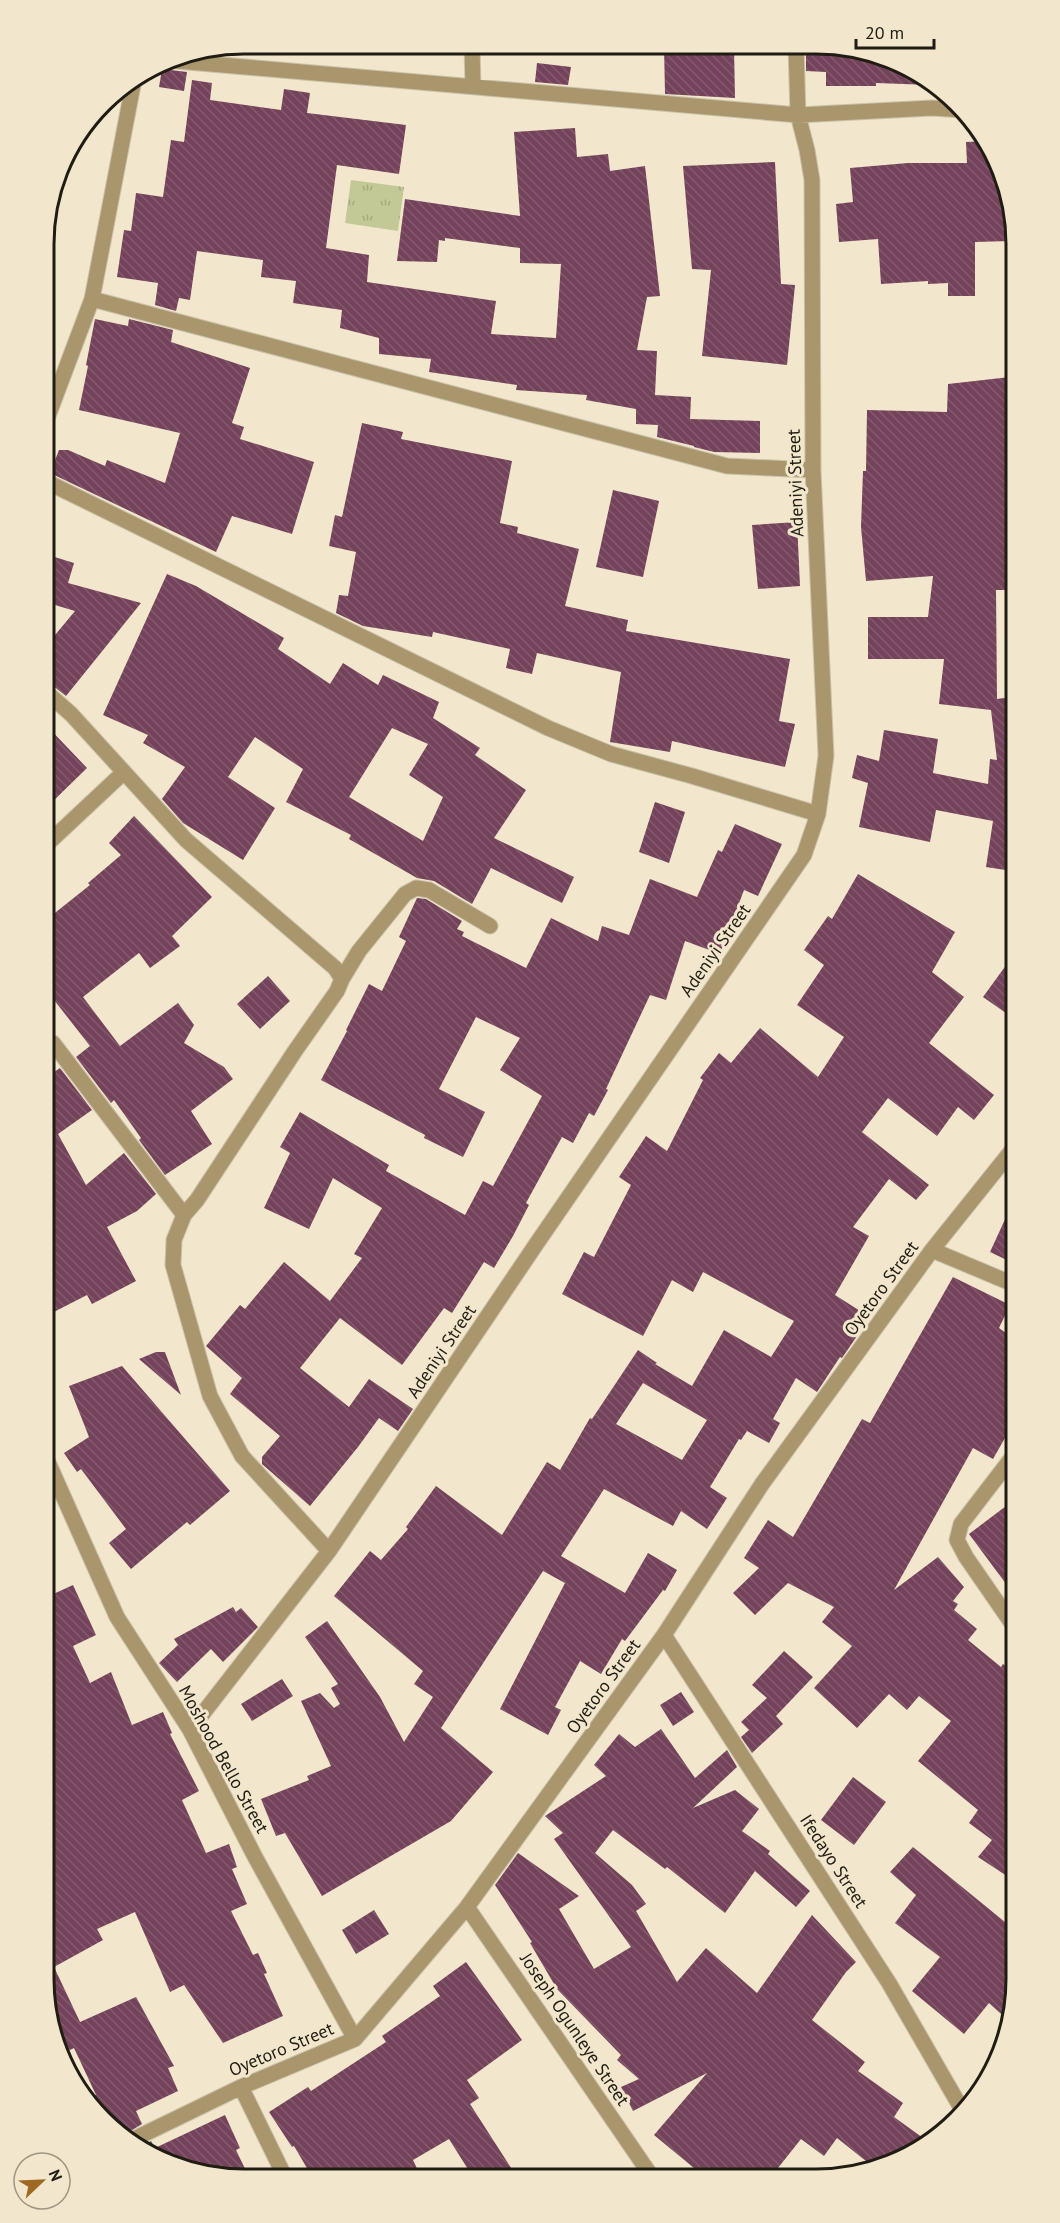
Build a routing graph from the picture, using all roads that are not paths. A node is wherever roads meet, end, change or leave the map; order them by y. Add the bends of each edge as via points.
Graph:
1 (472, 54) edge
2 (796, 54) edge
3 (189, 62) edge
4 (474, 87) junction
5 (132, 91) edge
6 (949, 109) edge
7 (798, 115) junction
8 (92, 299) junction
9 (54, 400) edge
10 (813, 470) junction
11 (54, 485) edge
12 (54, 699) edge
13 (124, 772) junction
14 (818, 814) junction
15 (54, 838) edge
16 (490, 927) dead end
17 (342, 979) junction
18 (54, 1044) edge
19 (1006, 1158) edge
20 (184, 1215) junction
21 (932, 1250) junction
22 (1006, 1281) edge
23 (1006, 1465) edge
24 (54, 1475) edge
25 (329, 1551) junction
26 (1006, 1615) edge
27 (664, 1635) junction
28 (190, 1730) junction
29 (467, 1907) junction
30 (355, 2039) junction
31 (241, 2087) junction
32 (959, 2104) edge
33 (139, 2137) edge
34 (281, 2169) edge
35 (648, 2169) edge

1 - 4 street
2 - 7 street, Adeniyi Street
3 - 4 street
4 - 7 street
5 - 8 street
6 - 7 street
7 - 10 street, Adeniyi Street via 812,180
8 - 9 street
8 - 10 street via 727,465
10 - 14 street, Adeniyi Street via 826,756
11 - 14 street via 548,728 610,754
12 - 13 street
13 - 15 street
13 - 17 street via 186,840 335,968
14 - 25 street, Adeniyi Street via 804,855
16 - 17 street via 429,890 416,888 405,894 359,951
17 - 20 street
18 - 20 street
19 - 21 street, Oyetoro Street
20 - 25 street via 174,1240 173,1265 210,1396 242,1456
21 - 22 street
21 - 27 street, Oyetoro Street via 762,1484
23 - 26 street via 961,1524 957,1540
24 - 28 street, Moshood Bello Street via 117,1617
25 - 28 street, Adeniyi Street
27 - 29 street, Oyetoro Street
27 - 32 street, Ifedayo Street via 889,1983
28 - 30 street, Moshood Bello Street
29 - 30 street, Oyetoro Street
29 - 35 street, Joseph Ogunleye Street
30 - 31 street, Oyetoro Street
31 - 33 street, Oyetoro Street
31 - 34 street

